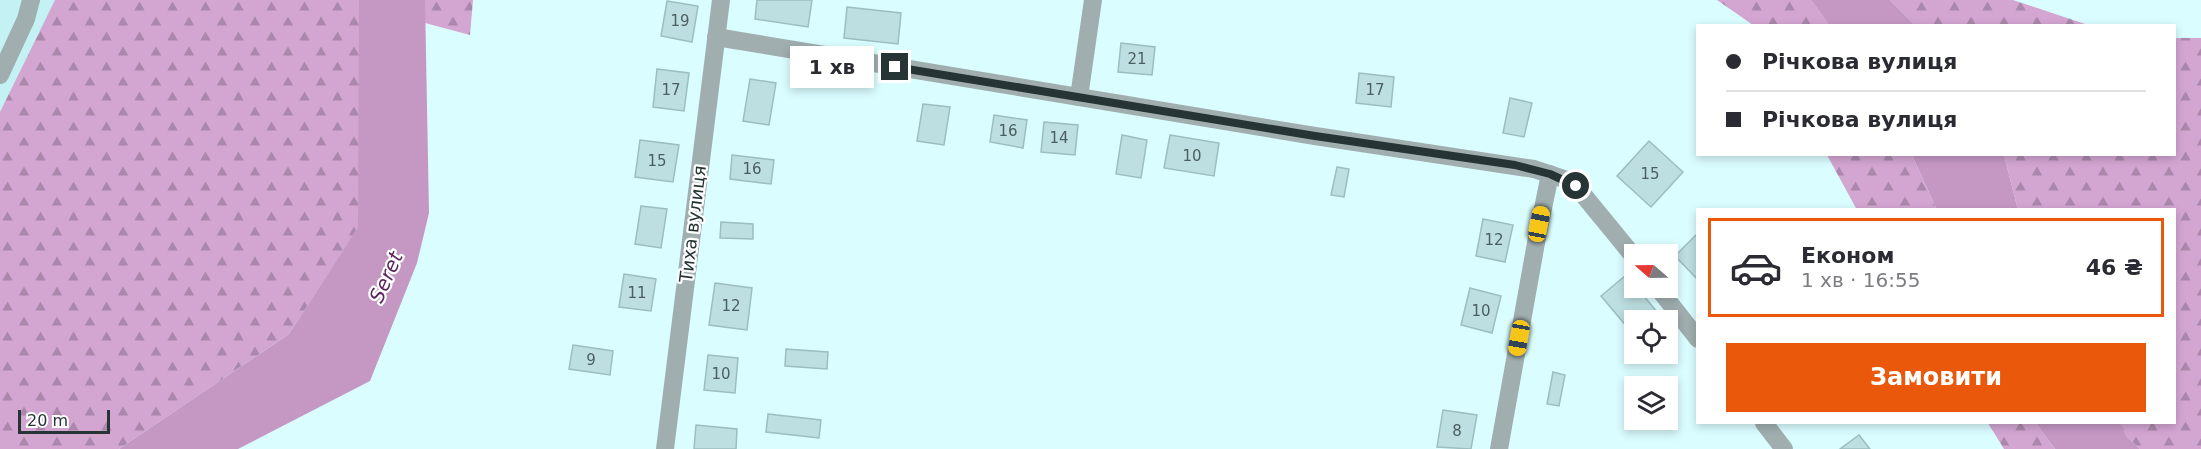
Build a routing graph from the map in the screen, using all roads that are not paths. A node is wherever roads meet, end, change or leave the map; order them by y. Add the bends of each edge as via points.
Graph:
1 (32, 0) edge
2 (721, 0) edge
3 (1093, 0) edge
4 (716, 37) junction
5 (0, 75) edge
6 (1078, 96) junction
7 (1550, 174) junction
8 (1624, 245) edge
9 (1666, 298) edge
10 (1696, 336) edge
11 (1765, 424) edge
12 (665, 449) edge
13 (1499, 449) edge
14 (1784, 449) edge

1 - 5 street
2 - 4 street, Тиха вулиця
3 - 6 street
4 - 6 street
4 - 12 street, Тиха вулиця
6 - 7 street via 1515,165
7 - 8 street via 1576,186
7 - 13 street
9 - 10 street
11 - 14 street

